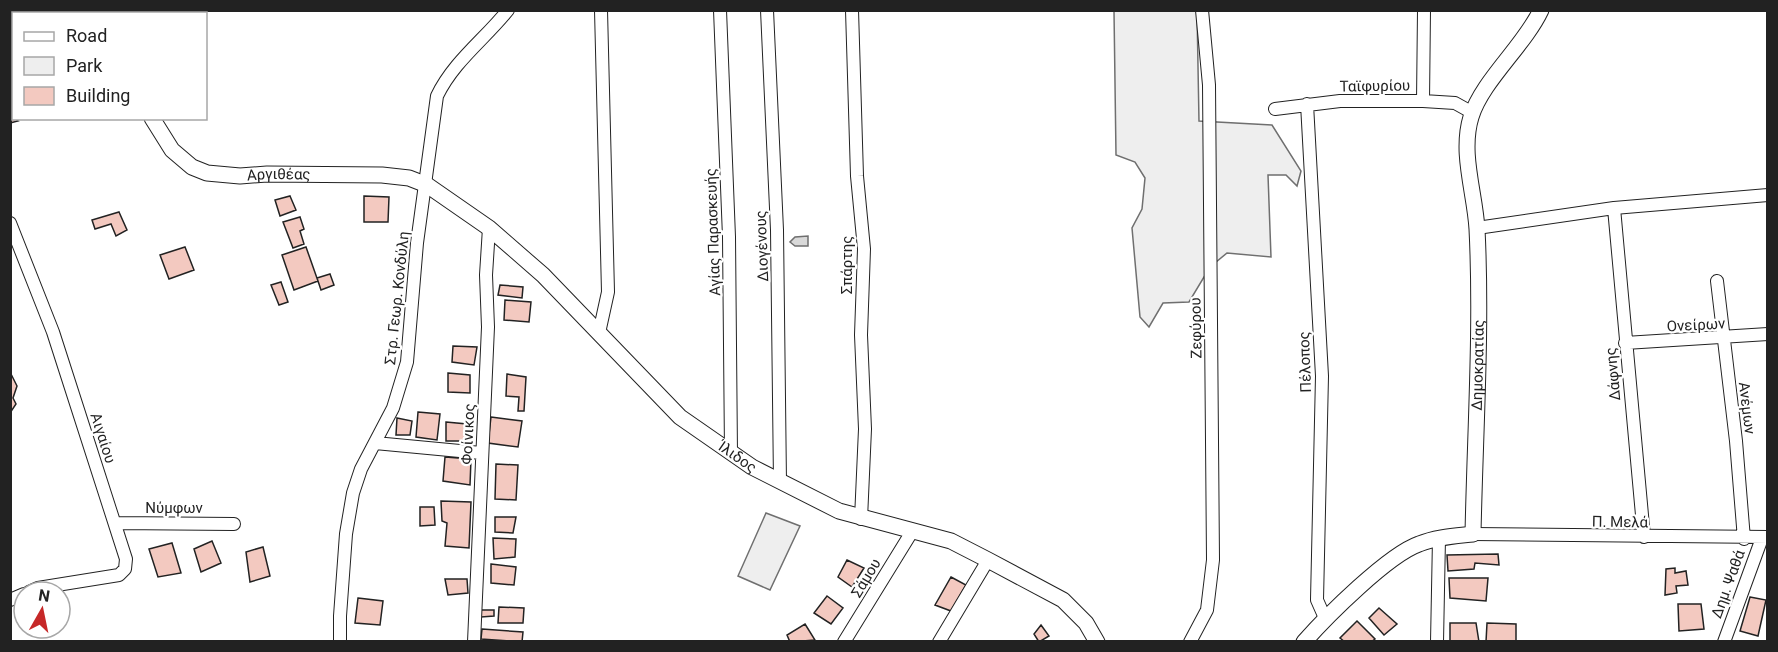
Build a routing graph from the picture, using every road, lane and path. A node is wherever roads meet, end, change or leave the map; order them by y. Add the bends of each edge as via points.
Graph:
1 (508, 10) edge
2 (601, 10) edge
3 (720, 10) edge
4 (767, 10) edge
5 (852, 10) edge
6 (1202, 10) edge
7 (1424, 10) edge
8 (1541, 10) edge
9 (1423, 100) junction
10 (1307, 104) junction
11 (1275, 108) dead end
12 (1473, 113) junction
13 (153, 120) edge
14 (427, 185) junction
15 (1767, 195) edge
16 (1614, 208) junction
17 (10, 223) edge
18 (489, 228) junction
19 (1477, 228) junction
20 (1717, 281) dead end
21 (599, 333) junction
22 (1767, 334) edge
23 (1723, 339) junction
24 (1625, 343) junction
25 (375, 443) junction
26 (481, 453) junction
27 (731, 453) junction
28 (780, 482) junction
29 (861, 519) junction
30 (115, 523) junction
31 (234, 524) dead end
32 (913, 530) junction
33 (1473, 534) junction
34 (1644, 537) junction
35 (1765, 537) edge
36 (1439, 538) junction
37 (1744, 539) junction
38 (988, 560) junction
39 (72, 582) edge
40 (1325, 618) junction
41 (340, 642) edge
42 (474, 642) edge
43 (844, 642) edge
44 (939, 642) edge
45 (1097, 642) edge
46 (1190, 642) edge
47 (1304, 642) edge
48 (1437, 642) edge
49 (1724, 642) edge

1 - 14 street, Στρ. Γεωρ. Κονδύλη via 456,65 437,96
2 - 21 street via 608,292
3 - 27 street, Αγίας Παρασκευής via 729,237
4 - 28 street, Διογένους via 777,241
5 - 29 street, Σπάρτης via 857,176 864,249
6 - 46 street, Ζεφύρου via 1209,85 1213,560 1207,610
7 - 9 street
8 - 12 street, Δημοκρατίας
9 - 10 street, Ταϊφυρίου
9 - 12 street, Ταϊφυρίου via 1455,103
10 - 11 street, Ταϊφυρίου
10 - 40 street, Πέλοπος via 1322,376 1317,600
12 - 19 street, Δημοκρατίας via 1468,135
13 - 14 street, Αργιθέας via 172,150 192,167 207,173 382,175
14 - 18 street, Ίλιδος
14 - 25 street, Στρ. Γεωρ. Κονδύλη via 417,243 407,362 393,408
15 - 16 street
16 - 19 street
16 - 24 street, Δάφνης
17 - 30 street, Αιγαίου via 53,332
18 - 21 street, Ίλιδος via 543,275
18 - 26 street, Φοίνικος
19 - 33 street, Δημοκρατίας
20 - 23 street, Ανέμων
21 - 27 street, Ίλιδος via 680,417
22 - 23 street, Ονείρων
23 - 24 street, Ονείρων
23 - 37 street, Ανέμων
24 - 34 street, Δάφνης
25 - 26 street
25 - 41 street, Στρ. Γεωρ. Κονδύλη via 353,493 345,546
26 - 42 street, Φοίνικος
27 - 28 street, Ίλιδος
28 - 29 street, Ίλιδος
29 - 32 street, Ίλιδος
30 - 31 street, Νύμφων
30 - 39 street, Αιγαίου via 126,559 125,569 118,575
32 - 38 street, Ίλιδος via 951,541
32 - 43 street, Σάμου
33 - 34 street, Π. Μελά
33 - 36 street
34 - 37 street, Π. Μελά
35 - 37 street, Π. Μελά
35 - 49 street, Δημ. Ψαθά
36 - 40 street via 1405,550
36 - 48 street
38 - 44 street
38 - 45 street, Ίλιδος via 1063,600 1086,623
40 - 47 street

